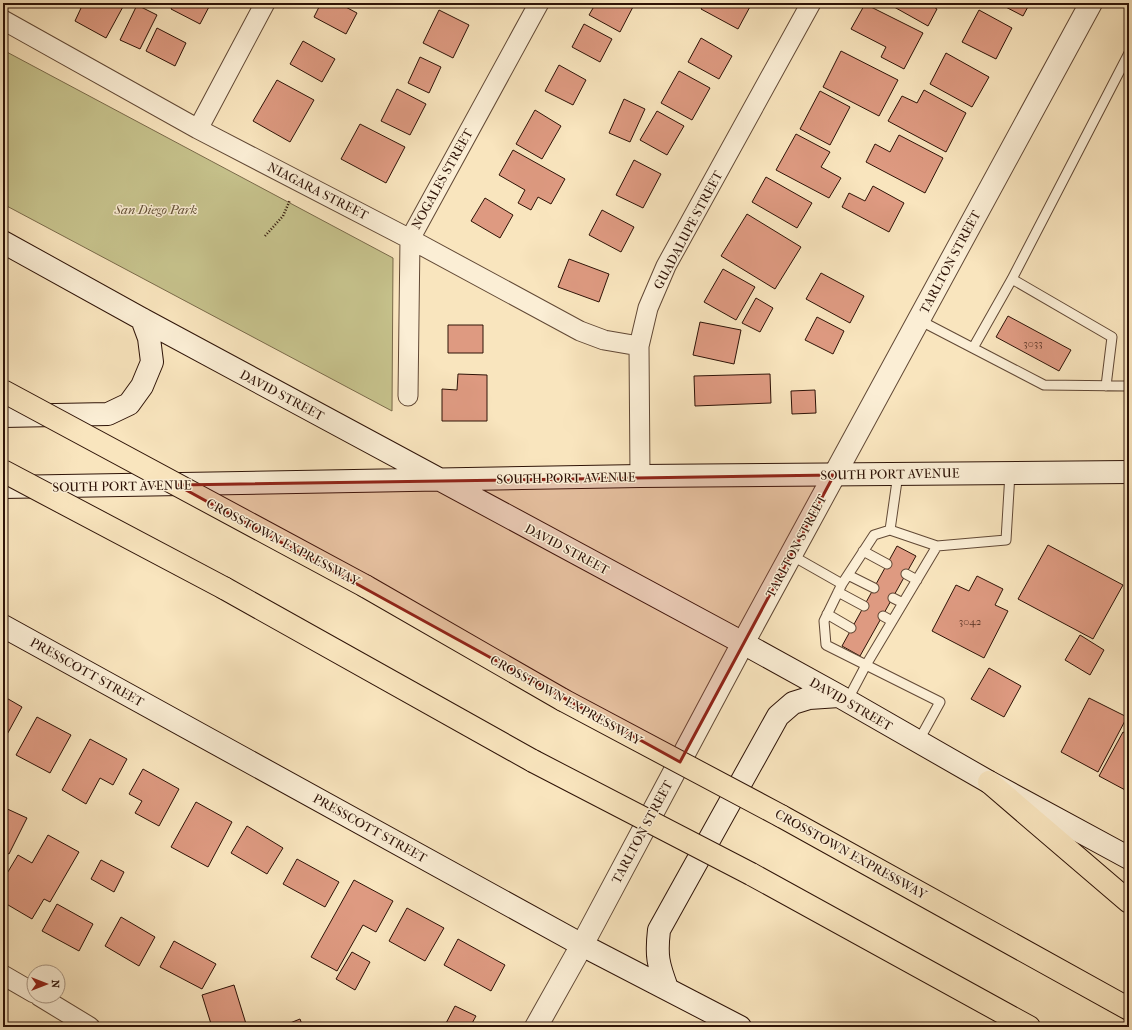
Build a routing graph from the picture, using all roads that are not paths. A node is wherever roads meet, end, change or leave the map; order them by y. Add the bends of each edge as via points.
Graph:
1 (265, 3) edge
2 (539, 3) edge
3 (811, 3) edge
4 (1091, 3) edge
5 (3, 20) edge
6 (1129, 53) edge
7 (198, 130) junction
8 (410, 239) junction
9 (3, 242) edge
10 (1012, 279) junction
11 (142, 319) junction
12 (919, 320) junction
13 (639, 346) junction
14 (973, 348) junction
15 (1106, 386) junction
16 (1129, 386) edge
17 (3, 391) edge
18 (408, 396) dead end
19 (3, 416) edge
20 (3, 471) edge
21 (1129, 472) edge
22 (1010, 473) junction
23 (898, 474) junction
24 (834, 475) junction
25 (640, 476) junction
26 (440, 481) junction
27 (3, 487) edge
28 (890, 530) junction
29 (937, 546) junction
30 (864, 551) junction
31 (791, 555) junction
32 (887, 564) dead end
33 (906, 574) dead end
34 (848, 575) junction
35 (917, 580) junction
36 (840, 588) junction
37 (874, 588) dead end
38 (893, 598) dead end
39 (903, 603) junction
40 (864, 606) dead end
41 (827, 614) junction
42 (883, 616) dead end
43 (892, 621) junction
44 (3, 626) edge
45 (852, 628) dead end
46 (870, 638) dead end
47 (880, 642) junction
48 (743, 643) junction
49 (866, 666) junction
50 (843, 698) junction
51 (918, 742) junction
52 (989, 782) junction
53 (1129, 858) edge
54 (1129, 902) edge
55 (582, 945) junction
56 (3, 974) edge
57 (26, 988) edge
58 (667, 988) junction
59 (52, 1004) edge
60 (1129, 1009) edge
61 (90, 1027) edge
62 (536, 1027) edge
63 (740, 1027) edge
64 (1029, 1027) edge

1 - 7 street
2 - 8 street, NOGALES STREET
3 - 13 street, GUADALUPE STREET via 666,266 648,308
4 - 12 main road, TARLTON STREET
5 - 7 street, NIAGARA STREET
6 - 10 lane
7 - 8 street, NIAGARA STREET
8 - 13 street, NIAGARA STREET via 580,332 604,340
8 - 18 street, NOGALES STREET
9 - 11 main road, DAVID STREET
10 - 14 lane
10 - 15 lane via 1112,337
11 - 19 main road via 149,338 152,362 142,386 129,404 108,414
11 - 26 main road, DAVID STREET
12 - 14 lane
12 - 24 main road, TARLTON STREET
13 - 25 street, GUADALUPE STREET
14 - 15 lane via 1044,385
15 - 16 lane
17 - 60 highway, CROSSTOWN EXPRESSWAY, bridge via 365,586 563,700 781,816
20 - 64 highway, bridge via 224,588 533,761 751,874
21 - 22 main road, SOUTH PORT AVENUE
22 - 23 main road, SOUTH PORT AVENUE
22 - 29 lane via 1006,540
23 - 24 main road, SOUTH PORT AVENUE
23 - 28 lane
24 - 25 main road, SOUTH PORT AVENUE
24 - 31 main road, TARLTON STREET
25 - 26 main road, SOUTH PORT AVENUE
26 - 27 main road, SOUTH PORT AVENUE
26 - 48 main road, DAVID STREET
28 - 29 lane
28 - 30 lane via 874,535
29 - 35 lane
30 - 32 lane
30 - 34 lane
31 - 36 lane
31 - 48 main road, TARLTON STREET
33 - 35 lane
34 - 36 lane
34 - 37 lane
35 - 39 lane
36 - 40 lane
36 - 41 lane
38 - 39 lane
39 - 43 lane
41 - 45 lane
41 - 49 lane via 824,622 826,645
42 - 43 lane
43 - 47 lane
44 - 55 main road, PRESSCOTT STREET
46 - 47 lane
47 - 49 lane
48 - 50 main road, DAVID STREET
48 - 55 main road, TARLTON STREET
49 - 50 lane
49 - 51 lane via 940,702
50 - 51 main road, DAVID STREET
50 - 58 main road via 809,698 793,703 778,716 659,930 658,965
51 - 52 main road, DAVID STREET
52 - 53 main road, DAVID STREET
52 - 54 highway
55 - 58 main road, PRESSCOTT STREET
55 - 62 main road, TARLTON STREET
56 - 57 street
58 - 63 main road, PRESSCOTT STREET
59 - 61 street

